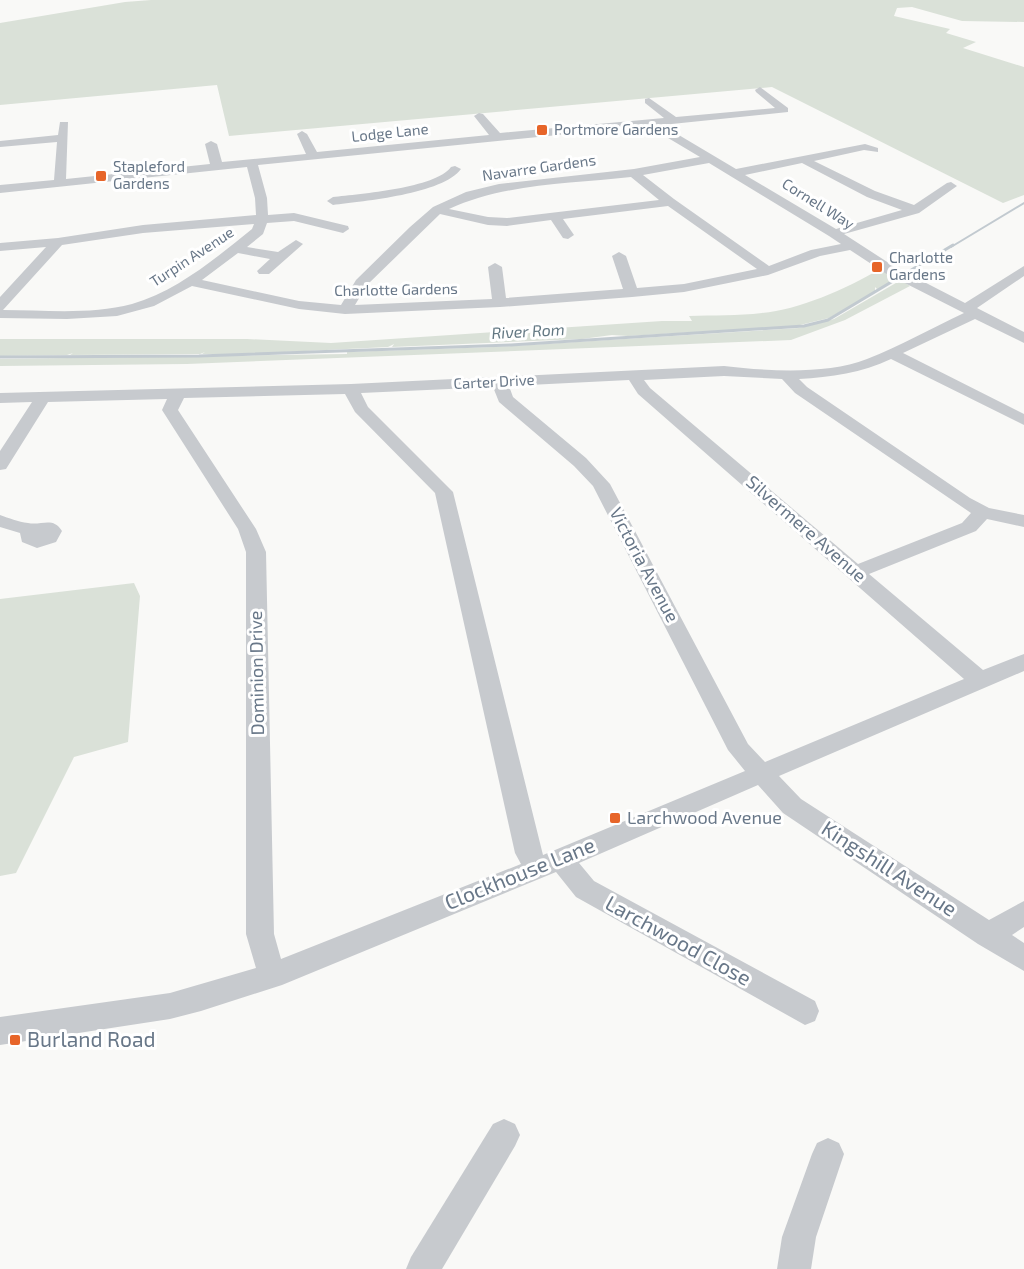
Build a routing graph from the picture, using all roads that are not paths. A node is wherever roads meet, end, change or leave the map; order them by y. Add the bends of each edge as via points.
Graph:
1 (760, 90) dead end
2 (649, 101) dead end
3 (574, 114) dead end
4 (479, 116) dead end
5 (673, 120) junction
6 (651, 123) junction
7 (64, 124) dead end
8 (588, 128) junction
9 (395, 133) dead end
10 (302, 134) dead end
11 (497, 137) junction
12 (62, 138) junction
13 (0, 144) edge
14 (211, 144) dead end
15 (404, 147) junction
16 (874, 150) dead end
17 (313, 156) junction
18 (711, 159) junction
19 (804, 160) junction
20 (252, 164) junction
21 (217, 167) junction
22 (456, 169) dead end
23 (634, 172) junction
24 (736, 173) junction
25 (438, 180) junction
26 (60, 183) junction
27 (951, 186) dead end
28 (0, 189) edge
29 (470, 195) junction
30 (333, 201) dead end
31 (670, 202) junction
32 (437, 210) junction
33 (915, 210) junction
34 (554, 216) junction
35 (263, 220) junction
36 (343, 230) dead end
37 (834, 233) junction
38 (568, 235) dead end
39 (58, 242) junction
40 (296, 244) dead end
41 (853, 245) junction
42 (0, 247) edge
43 (237, 249) junction
44 (620, 256) dead end
45 (281, 257) junction
46 (495, 267) dead end
47 (1024, 270) edge
48 (264, 271) dead end
49 (768, 271) junction
50 (188, 281) junction
51 (632, 292) junction
52 (241, 294) junction
53 (501, 303) junction
54 (228, 304) dead end
55 (0, 306) edge
56 (345, 310) junction
57 (970, 310) junction
58 (0, 314) edge
59 (1024, 338) edge
60 (891, 354) junction
61 (786, 374) junction
62 (634, 376) junction
63 (500, 382) junction
64 (351, 389) junction
65 (177, 395) junction
66 (43, 397) junction
67 (0, 398) edge
68 (1024, 420) edge
69 (0, 465) edge
70 (983, 512) junction
71 (1024, 520) edge
72 (0, 521) edge
73 (32, 531) dead end
74 (856, 572) junction
75 (1024, 662) edge
76 (980, 680) junction
77 (760, 773) junction
78 (549, 864) junction
79 (1024, 913) edge
80 (988, 935) junction
81 (1024, 958) edge
82 (272, 976) junction
83 (805, 1011) dead end
84 (0, 1031) edge
85 (504, 1135) dead end
86 (828, 1155) dead end
87 (423, 1269) edge
88 (794, 1269) edge

1 - 5 street, Lodge Lane via 784,110
2 - 5 street
3 - 8 street
4 - 11 street
5 - 6 street, Lodge Lane
6 - 8 street, Lodge Lane
6 - 18 street, Cornell Way
7 - 12 street
8 - 11 street, Lodge Lane
9 - 15 street
10 - 17 street
11 - 15 street, Lodge Lane
12 - 13 street
12 - 26 street
14 - 21 street
15 - 17 street, Lodge Lane
16 - 19 street via 865,147
17 - 20 street, Lodge Lane
18 - 23 street, Navarre Gardens
18 - 24 street, Cornell Way
19 - 24 street
19 - 33 street via 871,194
20 - 21 street, Lodge Lane
20 - 35 street
21 - 26 street, Lodge Lane
22 - 25 street
23 - 29 street, Navarre Gardens
23 - 31 street
24 - 37 street, Cornell Way
25 - 29 street
25 - 30 street via 400,192
26 - 28 street, Lodge Lane
27 - 33 street
29 - 32 street, Navarre Gardens
31 - 34 street
31 - 49 street
32 - 34 street via 507,222
32 - 56 street, Navarre Gardens via 361,283
33 - 37 street
34 - 38 street
35 - 36 street via 294,217
35 - 39 street via 143,229
35 - 43 street, Turpin Avenue via 258,231
37 - 41 street, Cornell Way
39 - 42 street
39 - 55 street
40 - 45 street
41 - 49 street, Charlotte Gardens via 816,253
41 - 57 street, Cornell Way via 900,275
43 - 45 street
43 - 50 street, Turpin Avenue
44 - 51 street
45 - 48 street
46 - 53 street
47 - 57 street via 970,306
49 - 51 street, Charlotte Gardens via 684,288
50 - 52 street, Charlotte Gardens
50 - 58 street, Turpin Avenue via 149,303 116,312
51 - 53 street, Charlotte Gardens
52 - 54 street
52 - 56 street, Charlotte Gardens via 299,306
53 - 56 street, Charlotte Gardens
57 - 59 street, Cornell Way
57 - 60 street, Carter Drive via 971,315
60 - 61 street, Carter Drive via 855,368
60 - 68 street
61 - 62 street, Carter Drive via 724,371
61 - 70 street via 801,390
62 - 63 street, Carter Drive
62 - 74 street, Silvermere Avenue via 644,391
63 - 64 street, Carter Drive
63 - 77 street, Victoria Avenue via 505,399 601,484 740,750
64 - 65 street, Carter Drive
64 - 78 street via 361,409 444,492 528,853
65 - 66 street, Carter Drive
65 - 82 street, Dominion Drive via 170,410 248,529 256,552 260,934
66 - 67 street, Carter Drive
66 - 69 street
70 - 71 street
70 - 74 street via 969,527
72 - 73 street
74 - 76 street, Silvermere Avenue
75 - 76 street, Clockhouse Lane
76 - 77 street, Clockhouse Lane
77 - 78 street, Clockhouse Lane
77 - 80 street, Kingshill Avenue via 792,806
78 - 82 street, Clockhouse Lane
78 - 83 street, Larchwood Close via 585,889
79 - 80 street
80 - 81 street, Kingshill Avenue
82 - 84 street, Clockhouse Lane via 170,1006
85 - 87 street
86 - 88 street via 799,1237

